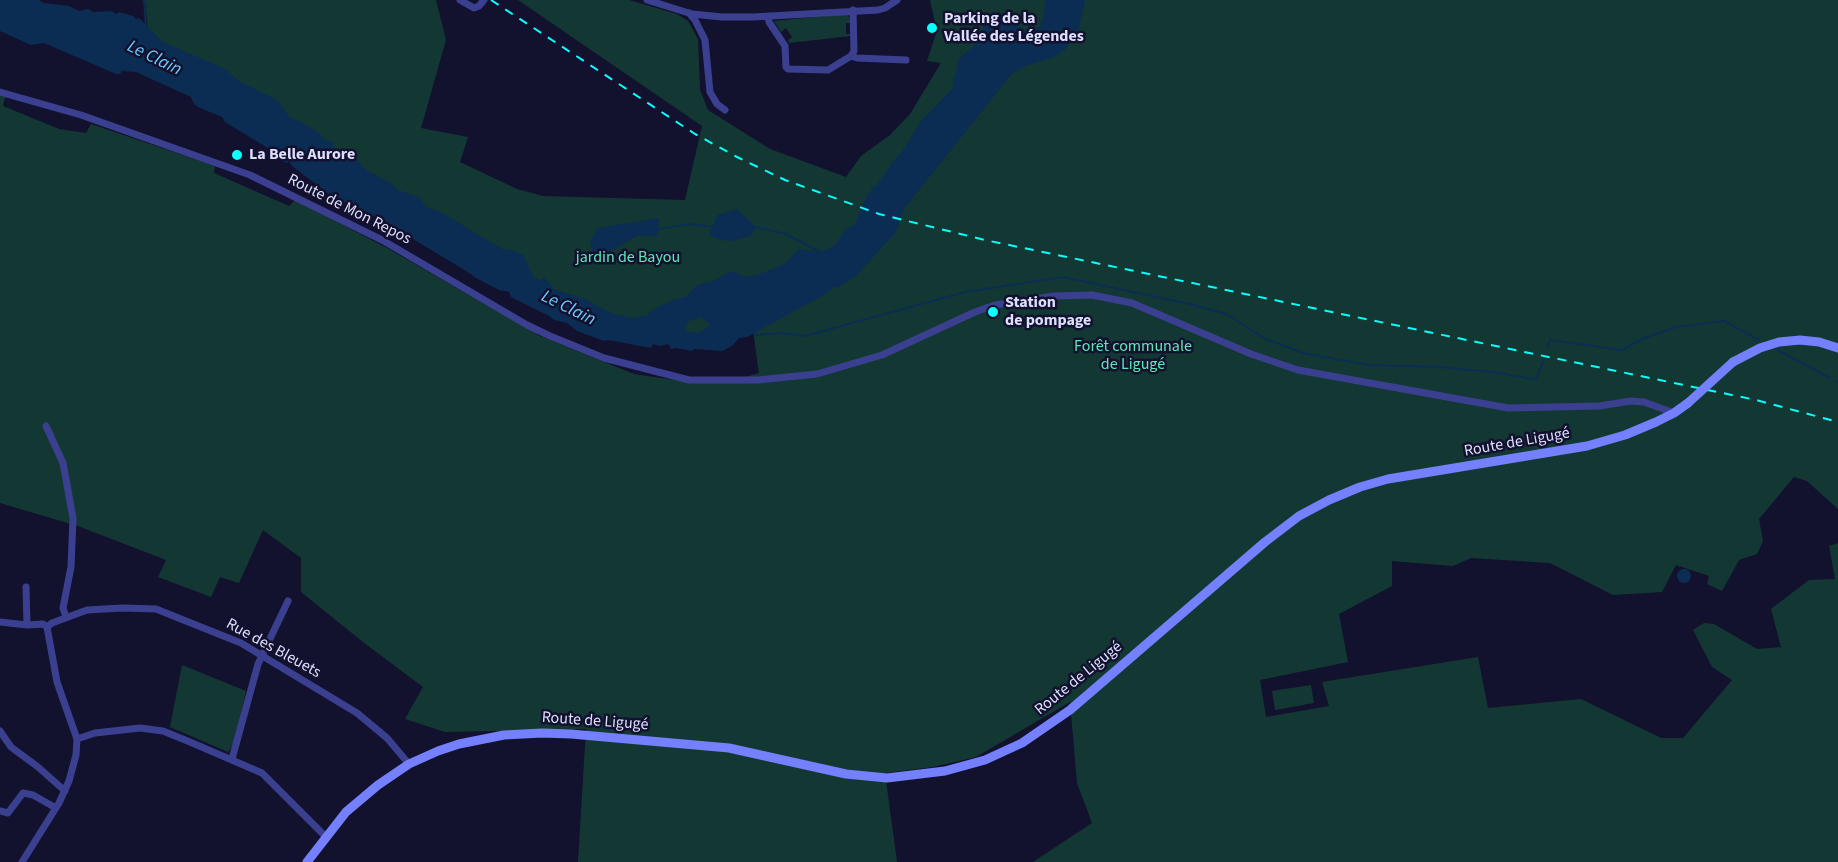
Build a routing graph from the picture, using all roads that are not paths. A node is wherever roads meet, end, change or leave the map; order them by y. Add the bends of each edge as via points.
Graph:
1 (460, 0) edge
2 (484, 0) edge
3 (647, 0) edge
4 (897, 0) edge
5 (853, 10) junction
6 (689, 13) junction
7 (768, 16) junction
8 (851, 56) junction
9 (906, 60) dead end
10 (0, 92) edge
11 (725, 110) dead end
12 (1838, 348) edge
13 (1644, 402) junction
14 (1674, 413) junction
15 (1656, 422) junction
16 (46, 426) dead end
17 (26, 587) dead end
18 (288, 601) dead end
19 (66, 617) junction
20 (0, 622) edge
21 (27, 625) junction
22 (47, 627) junction
23 (262, 656) junction
24 (0, 731) edge
25 (77, 739) junction
26 (232, 759) junction
27 (409, 764) junction
28 (65, 791) junction
29 (56, 808) junction
30 (0, 811) edge
31 (326, 837) junction
32 (22, 862) edge
33 (307, 862) edge

1 - 2 street via 474,8
3 - 6 street
4 - 5 street via 878,10
5 - 7 street
5 - 8 street
6 - 7 street
6 - 11 street via 705,40 710,92
7 - 8 street via 785,46 788,69 828,70
8 - 9 street
10 - 13 street, Route de Mon Repos via 81,114 249,175 382,240 527,326 604,358 689,380 758,380 817,374 882,355 995,305 1092,295 1132,303 1240,350 1298,370 1508,408
12 - 14 street, Route de Ligugé, bridge via 1800,340 1760,348 1733,362
13 - 14 street
13 - 15 street via 1654,410
14 - 15 street, Route de Ligugé
15 - 27 street, Route de Ligugé via 1587,446 1388,479 1329,500 1299,516 1265,542 1070,710 1022,743 975,763 887,778 846,774 729,747 542,733 472,740
16 - 19 street via 63,464 73,518 72,558 63,608
17 - 21 street
18 - 23 street
19 - 22 street, Rue des Bleuets
19 - 23 street, Rue des Bleuets via 100,608 156,609 241,643
20 - 21 street
21 - 22 street
22 - 25 street via 57,682
23 - 26 street
23 - 27 street, Rue des Bleuets via 357,713 387,738
24 - 28 street via 11,747
25 - 26 street via 140,728 163,731
25 - 28 street
26 - 31 street via 269,778
27 - 31 street, Route de Ligugé via 366,794
28 - 29 street
29 - 30 street via 23,793 8,813
29 - 32 street
31 - 33 street, Route de Ligugé

